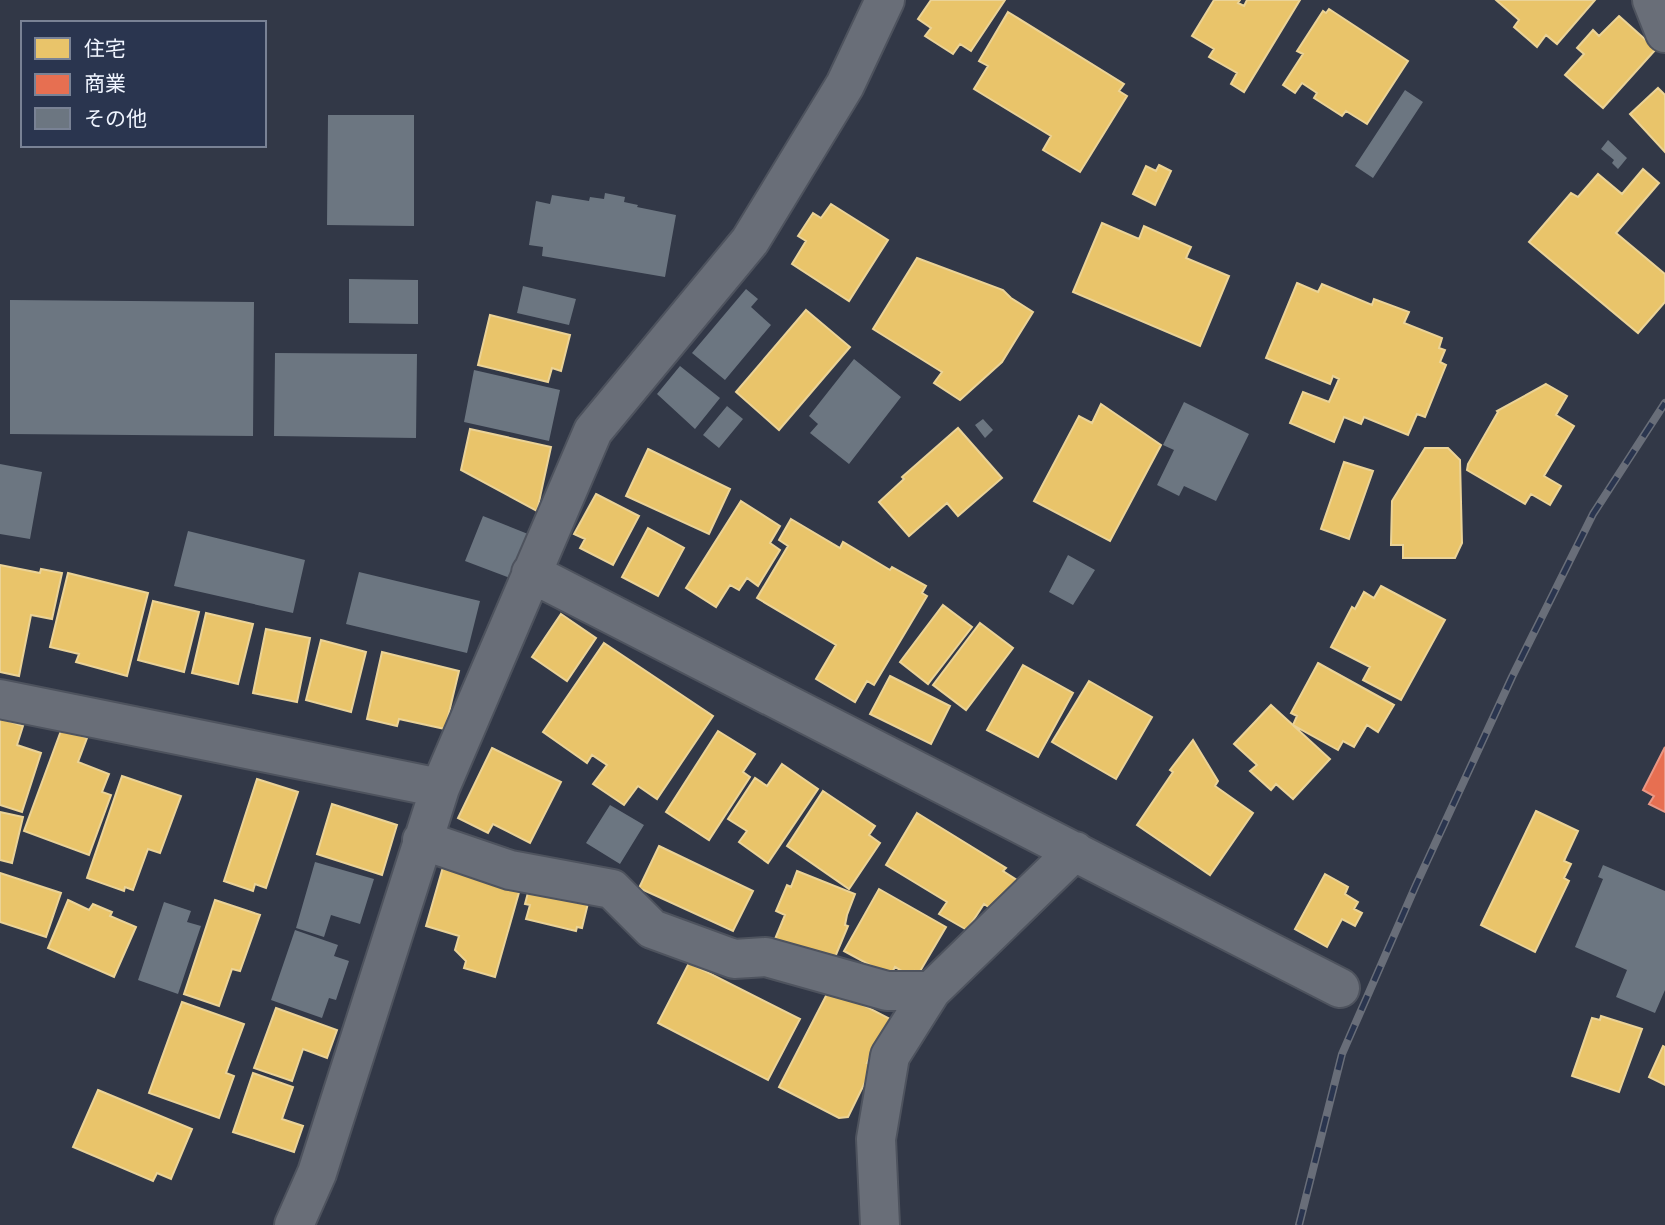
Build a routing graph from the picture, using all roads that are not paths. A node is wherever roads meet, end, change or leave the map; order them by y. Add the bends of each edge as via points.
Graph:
1 (885, 0) edge
2 (1652, 0) edge
3 (1665, 33) edge
4 (531, 573) junction
5 (0, 699) edge
6 (440, 788) junction
7 (422, 839) junction
8 (1075, 851) junction
9 (1340, 988) dead end
10 (931, 991) junction
11 (294, 1225) edge
12 (880, 1225) edge

1 - 4 street via 845,85 750,241 593,431
2 - 3 street
4 - 6 street
4 - 8 street
5 - 6 street
6 - 7 street
7 - 10 street via 510,870 612,889 652,929 734,959 766,957 887,991
7 - 11 street via 317,1173
8 - 9 street
8 - 10 street
10 - 12 street via 890,1055 876,1139

